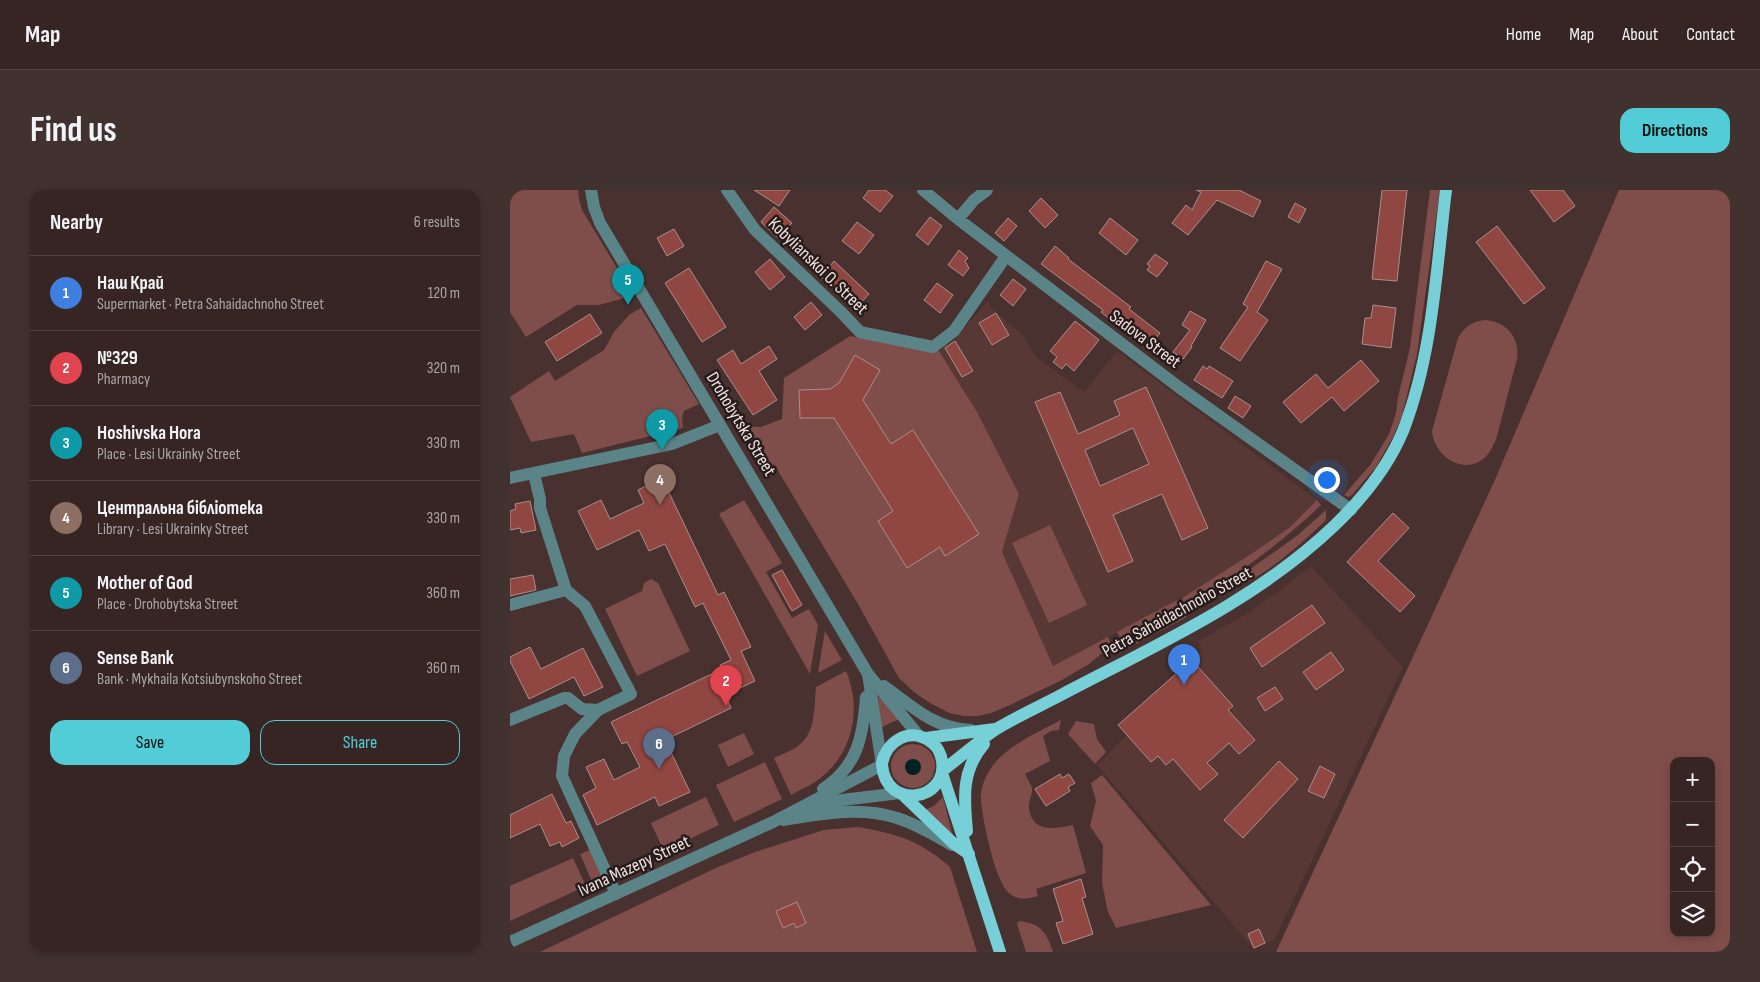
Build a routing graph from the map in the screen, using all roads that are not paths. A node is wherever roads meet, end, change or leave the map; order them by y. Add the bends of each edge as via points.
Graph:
1 (591, 190) edge
2 (727, 190) edge
3 (922, 190) edge
4 (987, 190) edge
5 (1446, 190) edge
6 (958, 219) junction
7 (1006, 256) junction
8 (720, 425) junction
9 (534, 474) junction
10 (510, 478) edge
11 (1350, 510) junction
12 (566, 590) junction
13 (510, 605) edge
14 (868, 674) junction
15 (598, 710) junction
16 (510, 720) edge
17 (998, 729) junction
18 (923, 737) junction
19 (882, 764) junction
20 (942, 772) junction
21 (901, 794) junction
22 (773, 822) junction
23 (969, 854) junction
24 (616, 894) junction
25 (510, 942) edge
26 (1000, 952) edge

1 - 8 street, Drohobytska Street via 600,224
2 - 7 street, Kobylianskoi O. Street via 755,230 860,332 933,347 954,330
3 - 6 street, Sadova Street
4 - 6 street
5 - 11 main road, Petra Sahaidachnoho Street via 1426,354 1413,402 1384,466
6 - 7 street, Sadova Street
7 - 11 street, Sadova Street via 1180,388
8 - 9 street via 672,444
8 - 14 street, Drohobytska Street
9 - 10 street
9 - 12 street via 540,508
11 - 17 main road, Petra Sahaidachnoho Street via 1294,560 1232,604
12 - 13 street
12 - 15 street via 585,606 631,694
14 - 17 street via 914,709 946,727
14 - 18 street
14 - 19 street
14 - 22 street via 864,726 853,759 830,785
15 - 16 street via 582,709 564,698
15 - 24 street via 575,734 564,756 562,776
17 - 18 main road
17 - 20 main road
17 - 23 main road via 970,766 966,781 964,802
18 - 19 main road via 909,735 894,741 888,747
18 - 20 main road via 941,756
19 - 21 main road via 886,782
19 - 22 street
20 - 21 main road via 931,790 913,796
20 - 23 main road
21 - 22 street via 842,800
21 - 23 main road
22 - 23 street via 843,811 876,813 921,828
22 - 24 street, Ivana Mazepy Street
23 - 26 main road
24 - 25 street, Ivana Mazepy Street

